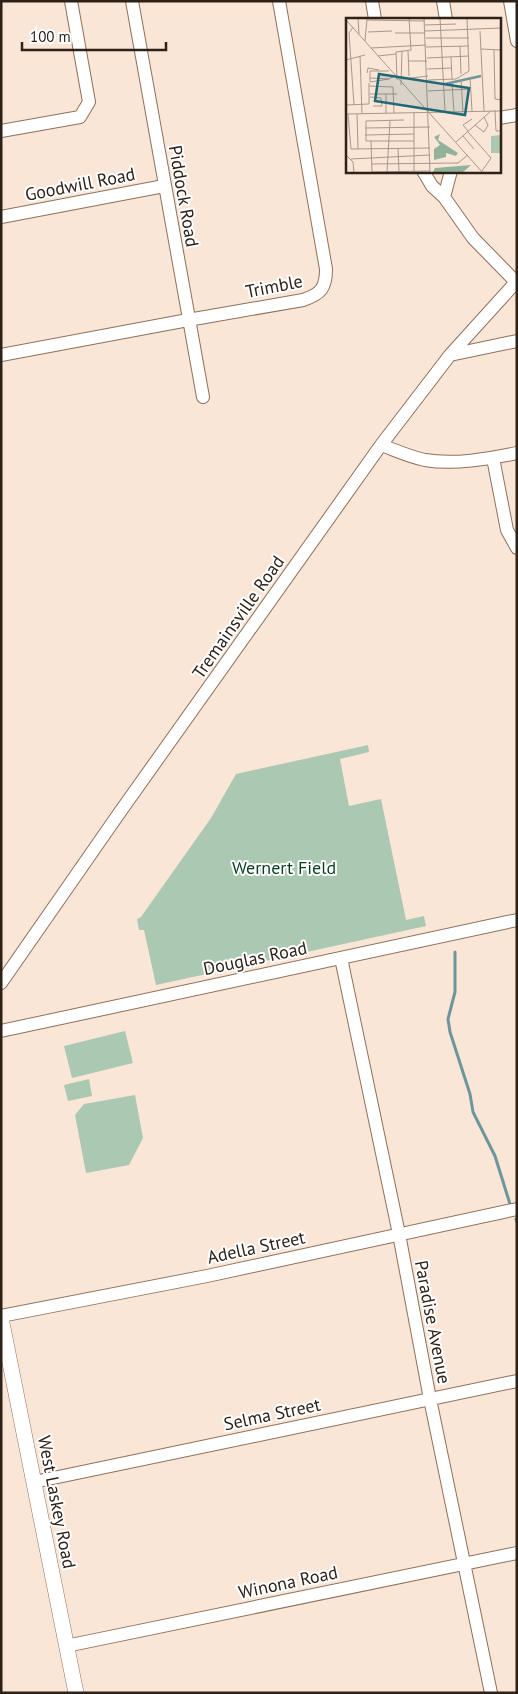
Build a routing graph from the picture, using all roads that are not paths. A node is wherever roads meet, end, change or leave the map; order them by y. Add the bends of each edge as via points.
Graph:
1 (71, 1) edge
2 (132, 1) edge
3 (279, 1) edge
4 (372, 1) edge
5 (443, 1) edge
6 (510, 1) edge
7 (375, 18) edge
8 (446, 18) edge
9 (517, 41) edge
10 (517, 115) edge
11 (500, 118) edge
12 (1, 131) edge
13 (424, 172) edge
14 (451, 172) edge
15 (164, 186) junction
16 (444, 197) junction
17 (1, 217) edge
18 (516, 282) edge
19 (188, 320) junction
20 (517, 341) edge
21 (1, 355) edge
22 (450, 355) junction
23 (203, 397) dead end
24 (381, 445) junction
25 (517, 453) edge
26 (493, 458) junction
27 (517, 548) edge
28 (517, 920) edge
29 (341, 958) junction
30 (1, 983) edge
31 (1, 1031) edge
32 (517, 1209) edge
33 (399, 1234) junction
34 (1, 1317) edge
35 (517, 1381) edge
36 (430, 1399) junction
37 (34, 1482) junction
38 (517, 1552) edge
39 (465, 1563) junction
40 (66, 1646) junction
41 (76, 1693) edge
42 (491, 1693) edge

1 - 12 street via 89,102 80,117
2 - 15 street, Piddock Road
3 - 19 street, Trimble via 326,281 314,296 303,300
4 - 7 street
5 - 8 street
6 - 9 street
10 - 11 street
13 - 16 street
14 - 16 street
15 - 17 street, Goodwill Road
15 - 19 street, Piddock Road
16 - 18 street via 473,238
18 - 22 street, Tremainsville Road
19 - 21 street, Trimble
19 - 23 street, Piddock Road
20 - 22 street
22 - 24 street, Tremainsville Road
24 - 26 street via 426,460
24 - 30 street, Tremainsville Road
25 - 26 street
26 - 27 street via 507,530
28 - 29 street, Douglas Road
29 - 31 street, Douglas Road
29 - 33 street, Paradise Avenue
32 - 33 street, Adella Street
33 - 34 street, Adella Street
33 - 36 street, Paradise Avenue
34 - 37 main road, West Laskey Road
35 - 36 street, Selma Street
36 - 37 street, Selma Street
36 - 39 street, Paradise Avenue
37 - 40 main road, West Laskey Road
38 - 39 street, Winona Road
39 - 40 street, Winona Road
39 - 42 street, Paradise Avenue
40 - 41 main road, West Laskey Road

